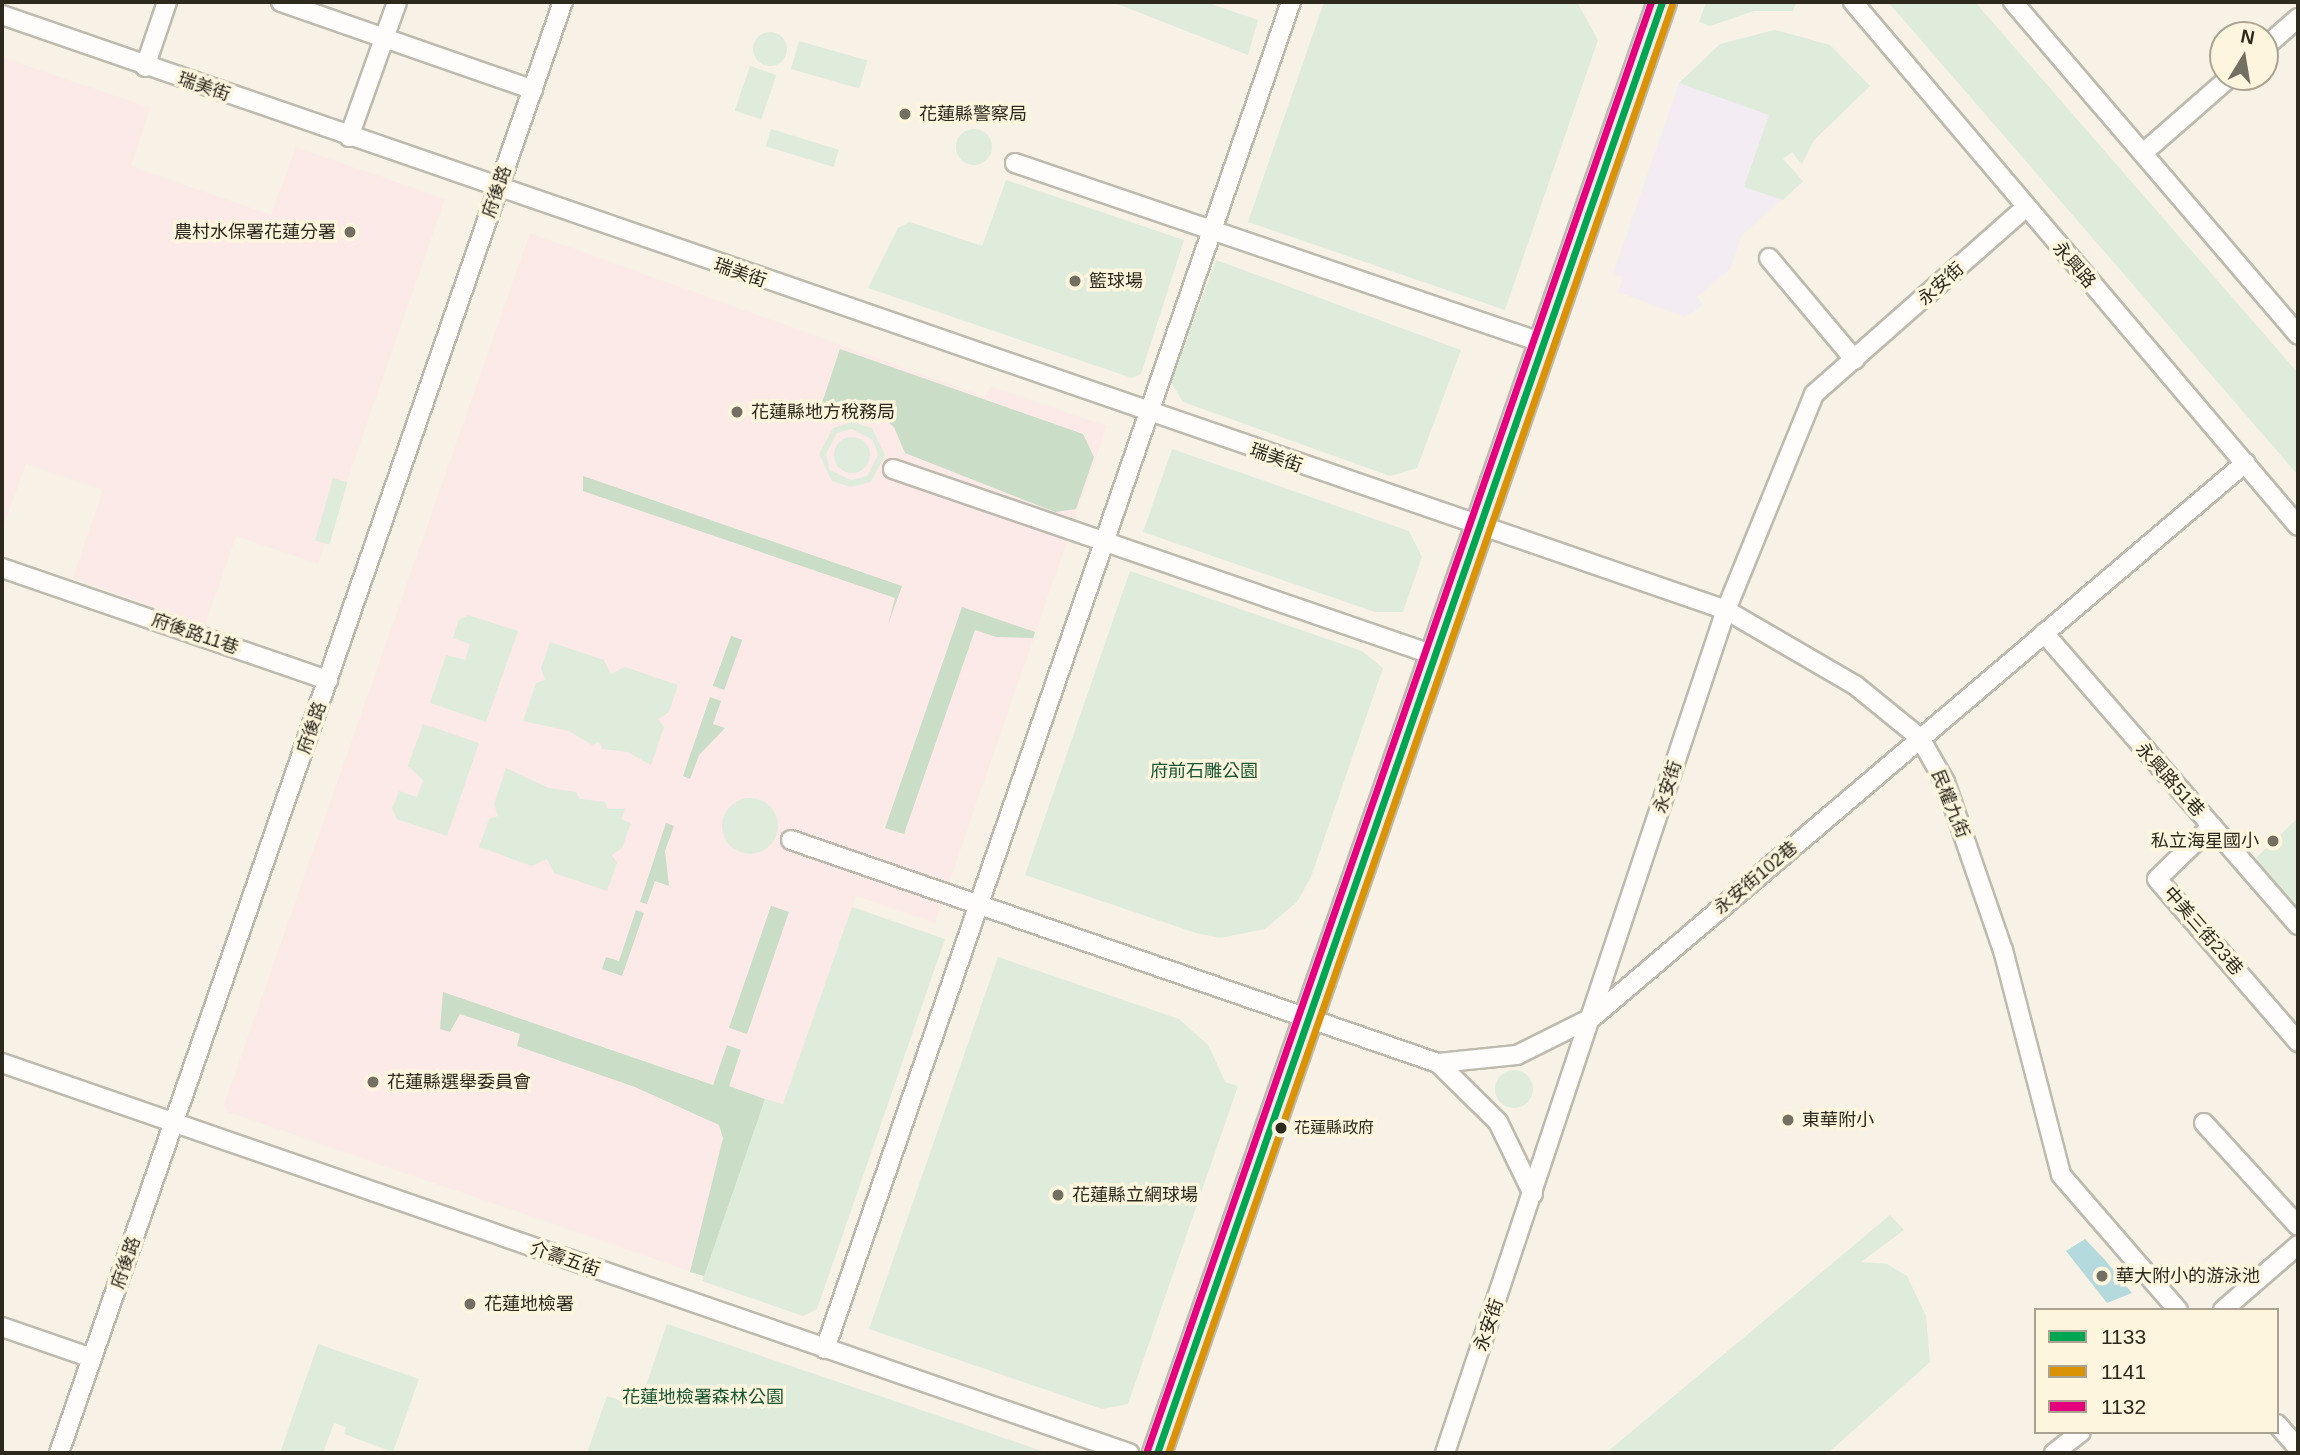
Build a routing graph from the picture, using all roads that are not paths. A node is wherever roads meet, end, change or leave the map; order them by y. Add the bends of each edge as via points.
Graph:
1 (167, 2) edge
2 (281, 2) edge
3 (397, 2) edge
4 (563, 2) edge
5 (1291, 2) edge
6 (1662, 2) edge
7 (1853, 2) edge
8 (2013, 2) edge
9 (2, 15) edge
10 (2298, 18) edge
11 (2279, 35) edge
12 (384, 36) junction
13 (145, 67) junction
14 (533, 90) junction
15 (2214, 91) edge
16 (349, 137) junction
17 (2143, 153) junction
18 (1016, 163) dead end
19 (498, 189) junction
20 (2025, 208) junction
21 (1212, 229) junction
22 (1769, 258) dead end
23 (2298, 335) edge
24 (1543, 343) junction
25 (1855, 360) junction
26 (1148, 414) junction
27 (2245, 463) junction
28 (893, 469) dead end
29 (2298, 526) edge
30 (1479, 527) junction
31 (1104, 541) junction
32 (2, 568) edge
33 (1726, 610) junction
34 (2044, 633) junction
35 (1434, 655) junction
36 (328, 680) junction
37 (1920, 738) junction
38 (2212, 826) junction
39 (791, 840) dead end
40 (979, 904) junction
41 (2298, 925) edge
42 (1593, 1017) junction
43 (1307, 1018) junction
44 (2298, 1042) edge
45 (2, 1063) edge
46 (1438, 1063) junction
47 (175, 1123) junction
48 (2204, 1123) dead end
49 (1533, 1194) junction
50 (2298, 1226) edge
51 (2298, 1245) edge
52 (2176, 1308) edge
53 (2224, 1308) edge
54 (2, 1327) edge
55 (825, 1349) junction
56 (92, 1358) junction
57 (2279, 1426) edge
58 (2078, 1434) edge
59 (2298, 1448) edge
60 (59, 1453) edge
61 (1129, 1453) edge
62 (1157, 1453) edge
63 (1445, 1453) edge
64 (2054, 1453) edge

1 - 13 street
2 - 12 street
3 - 12 street
4 - 14 street, 府後路
5 - 21 street
6 - 24 main road
7 - 20 street, 永興路
8 - 17 street
9 - 13 street, 瑞美街
10 - 11 street
12 - 14 street
12 - 16 street
13 - 16 street, 瑞美街
14 - 19 street, 府後路
15 - 17 street
16 - 19 street, 瑞美街
17 - 23 street
18 - 21 street
19 - 26 street, 瑞美街
19 - 36 street, 府後路
20 - 25 street, 永安街
20 - 27 street, 永興路
21 - 24 street
21 - 26 street
22 - 25 street
24 - 30 main road
25 - 33 street, 永安街 via 1814,394
26 - 30 street, 瑞美街
26 - 31 street
27 - 29 street, 永興路
27 - 34 street
28 - 31 street
30 - 33 street, 民權九街
30 - 35 main road
31 - 35 street
31 - 40 street
32 - 36 street, 府後路11巷
33 - 37 street, 民權九街 via 1855,685
33 - 42 street, 永安街
34 - 37 street
34 - 38 street, 永興路51巷
35 - 43 main road
36 - 47 street, 府後路
37 - 42 street, 永安街102巷
37 - 52 street, 民權九街 via 1945,782 2003,950 2061,1175
38 - 41 street, 永興路51巷
38 - 44 street, 中美三街23巷 via 2157,878
39 - 40 street
40 - 43 street
40 - 55 street
42 - 46 street, 永安街102巷 via 1517,1055
42 - 49 street, 永安街
43 - 46 street
43 - 62 main road
45 - 47 street, 介壽五街
46 - 49 street via 1498,1122
47 - 55 street, 介壽五街
47 - 56 street, 府後路
48 - 50 street
49 - 63 street, 永安街
51 - 53 street
54 - 56 street
55 - 61 street, 介壽五街
56 - 60 street, 府後路
57 - 59 street
58 - 64 street

